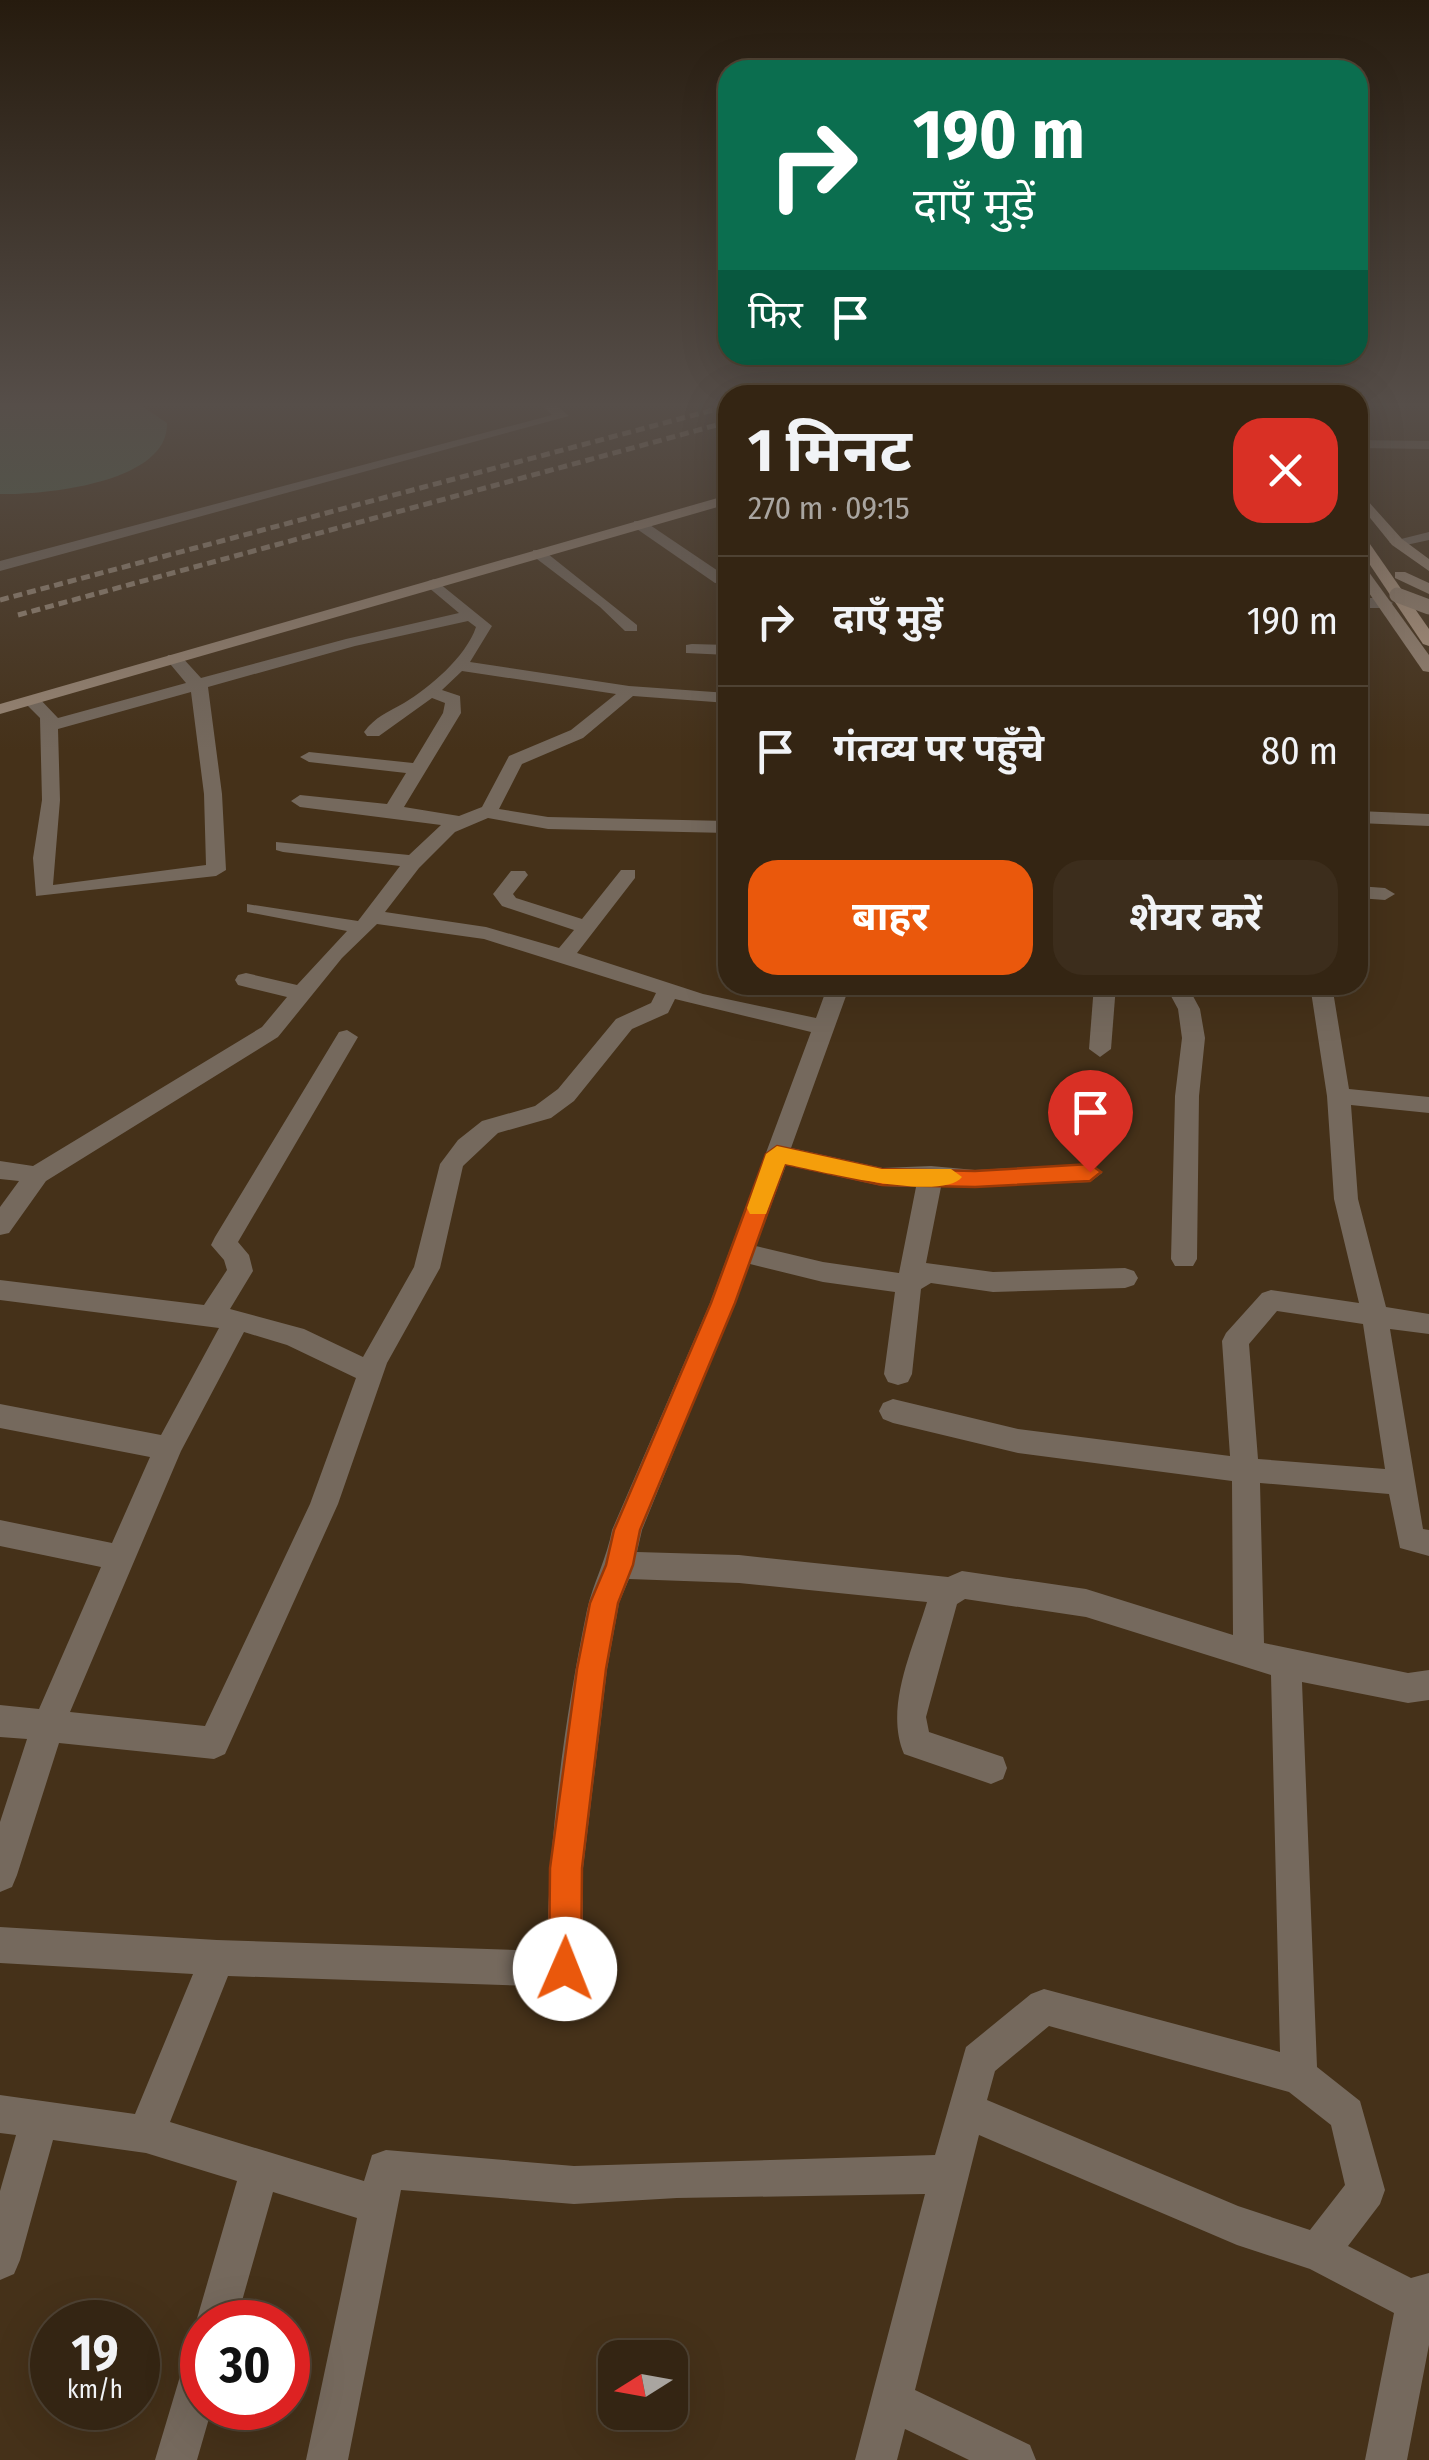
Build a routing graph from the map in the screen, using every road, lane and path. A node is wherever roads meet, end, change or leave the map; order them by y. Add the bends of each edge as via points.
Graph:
1 (169, 521) edge
2 (650, 521) edge
3 (1379, 521) edge
4 (638, 524) junction
5 (1368, 535) edge
6 (1429, 536) edge
7 (1396, 542) junction
8 (538, 554) junction
9 (1368, 556) edge
10 (0, 566) edge
11 (1429, 566) edge
12 (1400, 575) junction
13 (1368, 577) edge
14 (718, 578) edge
15 (434, 584) junction
16 (1429, 588) edge
17 (1391, 599) junction
18 (1368, 602) edge
19 (1429, 607) edge
20 (470, 615) junction
21 (1429, 616) edge
22 (631, 628) dead end
23 (1429, 641) edge
24 (692, 649) dead end
25 (718, 650) edge
26 (174, 658) junction
27 (457, 665) junction
28 (1429, 667) edge
29 (199, 686) junction
30 (428, 691) junction
31 (629, 691) junction
32 (718, 697) edge
33 (30, 700) junction
34 (0, 709) edge
35 (49, 726) junction
36 (373, 732) dead end
37 (309, 757) dead end
38 (418, 769) junction
39 (300, 801) dead end
40 (393, 810) junction
41 (484, 812) junction
42 (1368, 817) edge
43 (1429, 820) edge
44 (459, 822) junction
45 (718, 827) edge
46 (283, 846) dead end
47 (415, 862) junction
48 (518, 874) dead end
49 (628, 874) dead end
50 (1368, 893) edge
51 (1385, 894) dead end
52 (254, 908) dead end
53 (368, 923) junction
54 (587, 926) junction
55 (563, 957) junction
56 (246, 980) dead end
57 (669, 988) junction
58 (302, 994) junction
59 (835, 995) edge
60 (1104, 995) edge
61 (1185, 995) edge
62 (1323, 995) edge
63 (824, 1026) junction
64 (347, 1037) dead end
65 (1100, 1049) dead end
66 (1339, 1096) junction
67 (1429, 1105) edge
68 (777, 1154) junction
69 (0, 1170) edge
70 (1090, 1172) dead end
71 (37, 1176) junction
72 (931, 1176) junction
73 (0, 1226) edge
74 (742, 1252) junction
75 (1184, 1259) dead end
76 (1125, 1278) dead end
77 (909, 1284) junction
78 (0, 1290) edge
79 (1374, 1316) junction
80 (224, 1318) junction
81 (1429, 1324) edge
82 (370, 1374) junction
83 (898, 1374) dead end
84 (892, 1412) dead end
85 (0, 1416) edge
86 (168, 1448) junction
87 (1245, 1470) junction
88 (1401, 1483) junction
89 (0, 1533) edge
90 (1429, 1543) edge
91 (120, 1558) junction
92 (620, 1565) junction
93 (950, 1591) junction
94 (1248, 1654) junction
95 (1286, 1664) junction
96 (1429, 1685) edge
97 (0, 1720) edge
98 (47, 1728) junction
99 (991, 1768) dead end
100 (8, 1827) edge
101 (0, 1875) edge
102 (0, 1945) edge
103 (217, 1958) junction
104 (1299, 2076) junction
105 (965, 2110) junction
106 (0, 2114) edge
107 (40, 2119) junction
108 (146, 2134) junction
109 (260, 2169) junction
110 (948, 2173) junction
111 (379, 2205) junction
112 (1318, 2252) junction
113 (0, 2260) edge
114 (1425, 2299) edge
115 (222, 2300) edge
116 (892, 2401) junction
117 (184, 2430) edge
118 (176, 2460) edge
119 (327, 2460) edge
120 (876, 2460) edge
121 (1015, 2460) edge
122 (1386, 2460) edge

1 - 10 street
2 - 4 main road
3 - 7 main road
4 - 8 main road
4 - 14 street
5 - 12 main road
6 - 7 street
7 - 11 main road
8 - 15 main road
8 - 22 street
9 - 17 main road
12 - 16 main road
12 - 21 main road, bridge
13 - 17 main road
15 - 20 street
15 - 26 main road
17 - 18 street
17 - 19 main road, bridge
17 - 23 main road
17 - 28 main road
20 - 27 street via 484,632
20 - 29 street
24 - 25 street
26 - 29 street
26 - 33 main road
27 - 30 street
27 - 31 street
29 - 35 street
29 - 35 street via 216,870 44,892
30 - 36 street via 383,718
30 - 38 street via 454,700
31 - 32 street
31 - 41 street via 568,741 514,760
33 - 34 main road
33 - 35 street via 49,717
37 - 38 street
38 - 40 street
39 - 40 street
40 - 44 street
41 - 44 street
41 - 45 street via 548,823
42 - 43 street
44 - 47 street
46 - 47 street
47 - 53 street
48 - 54 street via 503,894 509,902
49 - 54 street
50 - 51 street
52 - 53 street
53 - 55 street via 486,933
53 - 58 street
54 - 55 street
55 - 57 street
56 - 58 street
57 - 63 street
57 - 82 street via 660,1008 624,1024 566,1095 543,1112 490,1127 452,1164 428,1268
58 - 71 street via 270,1032
59 - 63 street
60 - 65 street
61 - 75 street via 1193,1072 1186,1096
62 - 66 street
63 - 68 street
64 - 80 street via 224,1245 240,1271
66 - 67 street
66 - 79 street via 1346,1199
68 - 72 street via 882,1177
68 - 74 street
69 - 71 street
70 - 72 street
71 - 73 street
72 - 77 street
74 - 77 street
74 - 92 street via 627,1530
76 - 77 street via 993,1282 927,1273
77 - 83 street
78 - 80 street
79 - 81 street
79 - 87 street via 1271,1300 1235,1341
79 - 88 street
80 - 82 street via 296,1337
80 - 86 street
82 - 98 street via 324,1504 214,1743
84 - 87 street via 1092,1456
85 - 86 street
86 - 91 street
87 - 88 street
87 - 94 street
88 - 90 street via 1410,1539
89 - 91 street
91 - 98 street
92 - 93 street via 740,1569
92 - 103 street via 604,1603 591,1669 566,1868 565,1969
93 - 94 street via 962,1585 1086,1603
93 - 99 street via 910,1717 915,1743
94 - 95 street
95 - 96 street via 1408,1688
95 - 104 street
97 - 98 street
98 - 100 street
100 - 101 street
102 - 103 street
103 - 108 street
104 - 105 street via 1044,2007 979,2060
104 - 112 street via 1347,2114 1366,2190
105 - 110 street
105 - 112 street via 1237,2225
106 - 107 street
107 - 108 street
107 - 113 street
108 - 109 street
109 - 111 street
109 - 115 street
110 - 111 street via 574,2184 386,2169
110 - 116 street
111 - 119 street
112 - 114 street
114 - 122 street
116 - 120 street
116 - 121 street
117 - 118 street

